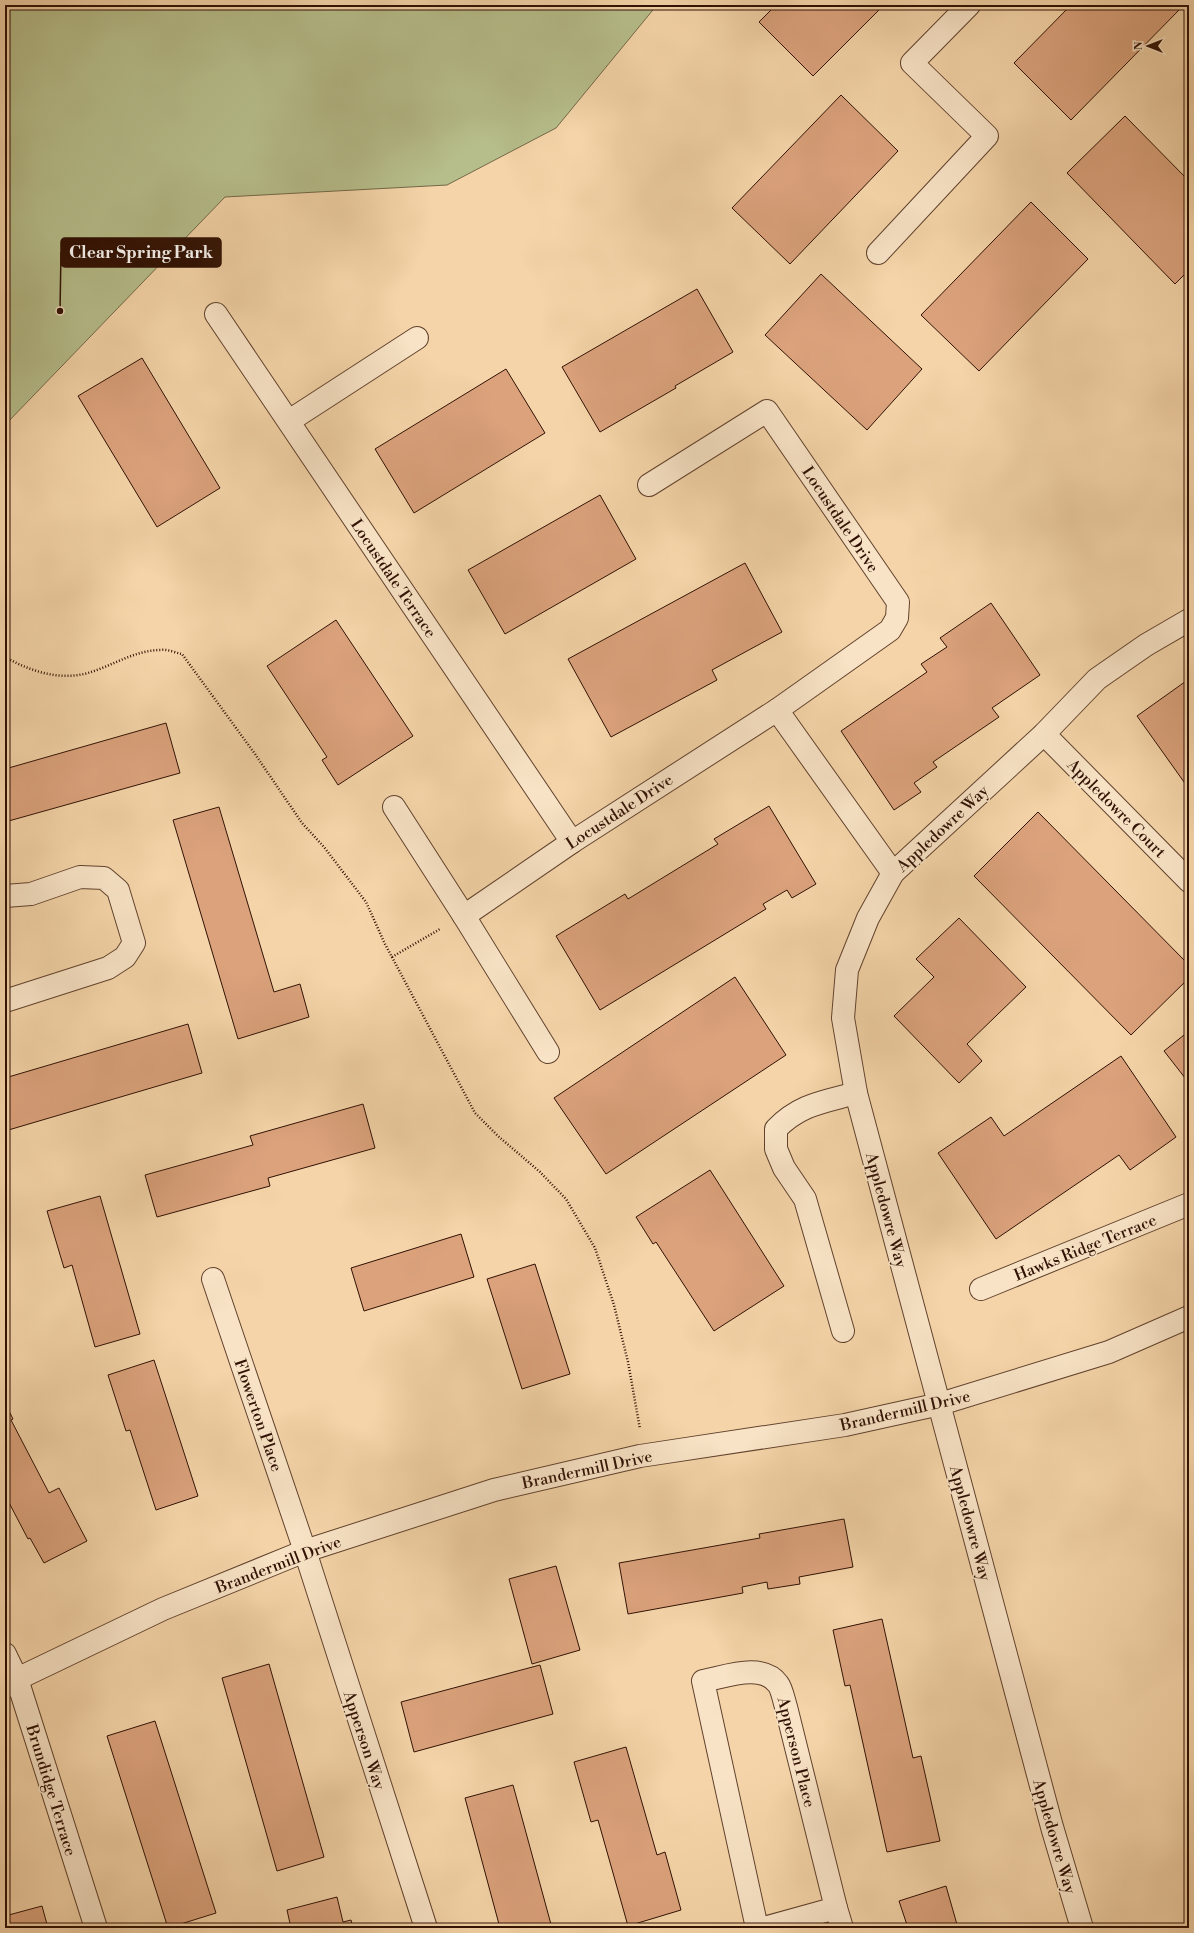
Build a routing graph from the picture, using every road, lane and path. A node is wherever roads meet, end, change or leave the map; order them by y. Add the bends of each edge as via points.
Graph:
1 (969, 5) edge
2 (878, 253) dead end
3 (216, 314) dead end
4 (417, 338) dead end
5 (289, 422) junction
6 (649, 485) dead end
7 (1189, 620) edge
8 (5, 657) edge
9 (777, 710) junction
10 (1044, 734) junction
11 (394, 807) dead end
12 (572, 842) junction
13 (893, 872) junction
14 (1189, 881) edge
15 (5, 896) edge
16 (464, 916) junction
17 (392, 957) junction
18 (5, 1001) edge
19 (548, 1052) dead end
20 (856, 1093) junction
21 (1189, 1204) edge
22 (213, 1279) dead end
23 (981, 1289) dead end
24 (1189, 1317) edge
25 (843, 1331) dead end
26 (940, 1404) junction
27 (645, 1455) junction
28 (305, 1551) junction
29 (5, 1654) edge
30 (11, 1683) edge
31 (839, 1918) edge
32 (96, 1928) edge
33 (426, 1928) edge
34 (757, 1928) edge
35 (764, 1928) edge
36 (1082, 1928) edge

1 - 2 street via 912,63 987,136
3 - 5 street, Locustdale Terrace
4 - 5 street
5 - 12 street, Locustdale Terrace
6 - 9 street, Locustdale Drive via 767,411 898,602 897,618 890,630
7 - 10 street, Appledowre Way via 1146,645 1097,679
8 - 17 path via 31,670 58,676 87,674 144,652 163,649 182,654 302,824 324,847 366,902
9 - 12 street, Locustdale Drive
9 - 13 street
10 - 13 street, Appledowre Way
10 - 14 street, Appledowre Court
11 - 16 street
12 - 16 street, Locustdale Drive
13 - 20 street, Appledowre Way via 868,918 846,970 843,1018
15 - 18 street via 31,894 80,877 104,878 118,890 134,943 125,957 108,968
16 - 17 path
16 - 19 street
17 - 27 path via 475,1113 566,1199 595,1248 614,1305 628,1362
20 - 25 street via 805,1107 788,1116 776,1129 776,1149 784,1168 805,1198
20 - 26 street, Appledowre Way
21 - 23 street, Hawks Ridge Terrace
22 - 28 street, Flowerton Place
24 - 26 street, Brandermill Drive via 1109,1352
26 - 27 street, Brandermill Drive via 845,1425
26 - 36 street, Appledowre Way via 1052,1827
27 - 28 street, Brandermill Drive via 494,1490
28 - 30 street, Brandermill Drive via 163,1609
28 - 33 street, Apperson Way
29 - 30 street, Brundidge Terrace
30 - 32 street, Brundidge Terrace
31 - 34 street, Apperson Place via 778,1684 766,1674 749,1672 704,1680
31 - 35 street, Apperson Place

